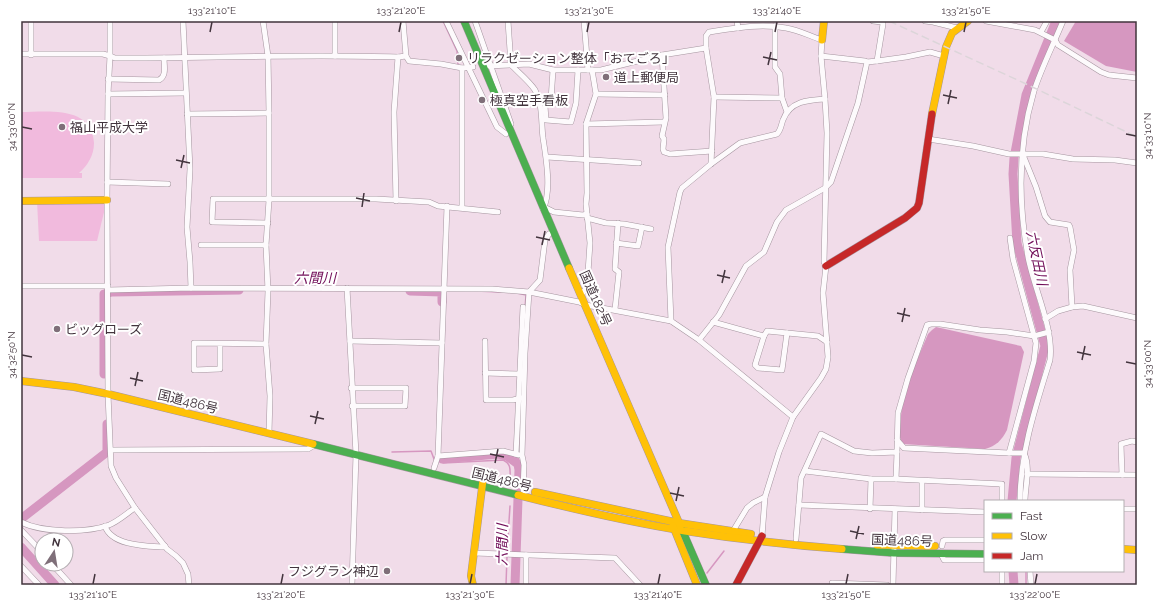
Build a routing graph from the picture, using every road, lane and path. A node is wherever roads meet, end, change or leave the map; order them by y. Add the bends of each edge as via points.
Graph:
1 (31, 21) edge
2 (110, 21) edge
3 (182, 21) edge
4 (263, 21) edge
5 (335, 21) edge
6 (403, 21) edge
7 (446, 21) edge
8 (457, 21) edge
9 (464, 21) edge
10 (475, 21) edge
11 (508, 21) edge
12 (584, 21) edge
13 (736, 21) edge
14 (824, 21) edge
15 (873, 21) edge
16 (925, 21) edge
17 (968, 21) edge
18 (986, 21) edge
19 (1047, 21) edge
20 (1062, 21) edge
21 (775, 26) junction
22 (738, 28) junction
23 (957, 28) junction
24 (1042, 32) junction
25 (822, 40) junction
26 (1054, 40) junction
27 (706, 48) junction
28 (21, 54) edge
29 (31, 55) junction
30 (662, 55) junction
31 (110, 56) junction
32 (268, 56) junction
33 (335, 56) junction
34 (406, 56) junction
35 (821, 56) junction
36 (944, 56) junction
37 (164, 58) junction
38 (184, 58) junction
39 (398, 58) junction
40 (877, 61) junction
41 (867, 62) junction
42 (511, 65) junction
43 (489, 66) junction
44 (462, 68) junction
45 (471, 68) junction
46 (553, 70) junction
47 (578, 70) junction
48 (590, 70) junction
49 (1137, 78) edge
50 (108, 79) junction
51 (186, 93) junction
52 (108, 94) junction
53 (596, 94) junction
54 (665, 95) junction
55 (714, 97) junction
56 (782, 98) junction
57 (825, 99) junction
58 (786, 112) junction
59 (269, 113) junction
60 (187, 114) junction
61 (664, 122) junction
62 (586, 124) junction
63 (509, 133) junction
64 (928, 139) junction
65 (712, 151) junction
66 (1023, 154) junction
67 (547, 157) junction
68 (587, 158) junction
69 (639, 163) dead end
70 (1137, 163) edge
71 (711, 164) junction
72 (107, 182) junction
73 (168, 184) dead end
74 (825, 188) junction
75 (107, 200) junction
76 (269, 200) junction
77 (21, 201) edge
78 (396, 201) junction
79 (447, 206) junction
80 (462, 207) junction
81 (542, 209) junction
82 (498, 212) dead end
83 (587, 216) junction
84 (268, 223) junction
85 (618, 223) junction
86 (642, 227) junction
87 (651, 229) dead end
88 (549, 234) junction
89 (1010, 238) dead end
90 (616, 243) junction
91 (201, 245) dead end
92 (266, 245) junction
93 (826, 266) junction
94 (21, 286) edge
95 (108, 288) junction
96 (191, 288) junction
97 (268, 289) junction
98 (444, 289) junction
99 (347, 290) junction
100 (529, 292) junction
101 (580, 298) junction
102 (586, 305) junction
103 (1072, 307) junction
104 (615, 309) junction
105 (1137, 318) edge
106 (1045, 319) junction
107 (671, 320) junction
108 (713, 322) junction
109 (1048, 332) junction
110 (787, 333) junction
111 (1036, 335) junction
112 (764, 336) junction
113 (699, 340) junction
114 (350, 341) junction
115 (485, 341) dead end
116 (827, 342) junction
117 (442, 343) junction
118 (220, 344) junction
119 (266, 344) junction
120 (486, 373) junction
121 (522, 374) junction
122 (21, 375) edge
123 (21, 381) edge
124 (351, 388) junction
125 (108, 391) junction
126 (522, 398) junction
127 (352, 406) junction
128 (793, 417) junction
129 (269, 430) junction
130 (897, 440) junction
131 (1137, 442) edge
132 (314, 445) junction
133 (111, 450) junction
134 (355, 451) junction
135 (897, 452) junction
136 (1010, 453) junction
137 (1023, 453) junction
138 (519, 455) junction
139 (438, 456) junction
140 (434, 468) junction
141 (805, 471) junction
142 (1027, 474) junction
143 (1122, 475) junction
144 (1137, 475) edge
145 (871, 479) junction
146 (896, 479) junction
147 (922, 481) dead end
148 (482, 483) junction
149 (522, 492) junction
150 (765, 497) junction
151 (1002, 500) edge
152 (1020, 500) edge
153 (1025, 500) edge
154 (799, 505) junction
155 (135, 508) junction
156 (870, 509) junction
157 (895, 509) junction
158 (1124, 509) edge
159 (1137, 509) edge
160 (922, 510) junction
161 (984, 512) edge
162 (21, 522) edge
163 (671, 522) junction
164 (105, 526) junction
165 (677, 526) junction
166 (21, 530) edge
167 (683, 531) junction
168 (733, 531) junction
169 (760, 539) junction
170 (796, 539) junction
171 (984, 540) edge
172 (34, 544) edge
173 (165, 546) junction
174 (984, 547) edge
175 (894, 549) junction
176 (1124, 549) edge
177 (941, 550) junction
178 (1137, 550) edge
179 (474, 553) junction
180 (984, 554) edge
181 (526, 555) junction
182 (1124, 555) edge
183 (1137, 555) edge
184 (984, 560) edge
185 (21, 566) edge
186 (59, 572) edge
187 (1002, 572) edge
188 (1030, 572) edge
189 (694, 583) edge
190 (832, 583) dead end
191 (39, 585) edge
192 (71, 585) edge
193 (189, 585) edge
194 (352, 585) edge
195 (473, 585) edge
196 (526, 585) edge
197 (640, 585) edge
198 (706, 585) edge
199 (736, 585) edge
200 (887, 585) edge
201 (893, 585) edge
202 (1002, 585) edge
203 (1031, 585) edge

1 - 29 street
2 - 31 street
3 - 38 street
4 - 32 street
5 - 33 street
6 - 34 street
7 - 45 street
8 - 63 main road, 国道182号
9 - 63 main road, 国道182号
10 - 43 street
11 - 42 street
12 - 48 street
13 - 22 street
14 - 25 main road
15 - 40 street via 883,24
16 - 23 street
17 - 23 main road
18 - 24 street
19 - 24 street
20 - 26 street
21 - 22 street
21 - 25 street
21 - 56 street via 775,67 780,74
22 - 27 street via 709,32 706,36
23 - 36 main road via 952,33
24 - 26 street
25 - 35 street
26 - 49 street via 1102,72
26 - 66 street via 1034,90
27 - 30 street
27 - 55 street
28 - 29 street
29 - 31 street
30 - 48 street via 610,69
30 - 54 street
31 - 37 street
31 - 50 street
32 - 33 street
32 - 38 street
32 - 59 street
33 - 39 street
34 - 39 street
34 - 44 street via 409,61
35 - 41 street
35 - 57 street
36 - 40 street via 930,52
36 - 64 main road
37 - 38 street
37 - 50 street via 162,79
38 - 51 street
39 - 78 street via 394,112
40 - 41 street
41 - 74 street via 848,134 831,182
42 - 43 street
42 - 46 street via 530,64
42 - 67 street via 534,89 538,98
43 - 63 street via 511,122
44 - 45 street
44 - 80 street
45 - 63 street via 498,127
46 - 47 street
46 - 47 street via 552,100 545,106 546,120 571,122 576,103
47 - 48 street
48 - 53 street
50 - 52 street
51 - 52 street
51 - 60 street
52 - 72 street
53 - 54 street
53 - 62 street
54 - 61 street
55 - 56 street
55 - 65 street
56 - 58 street
57 - 58 street via 801,102
57 - 74 street
58 - 71 street via 780,132 740,143
59 - 60 street
59 - 76 street
60 - 96 street via 190,169 187,227
61 - 62 street
61 - 65 street via 664,152 670,154
62 - 68 street
63 - 81 main road, 国道182号
64 - 66 street via 1009,154
64 - 93 main road via 923,181 916,208 906,218
65 - 71 street
66 - 70 street
66 - 103 street via 1045,216 1050,222 1069,224 1070,227 1074,250 1070,270
66 - 106 street via 1020,189 1024,230 1032,275
67 - 68 street
67 - 81 street via 547,200
68 - 69 street
68 - 83 street
71 - 107 street via 680,192 668,247
72 - 73 street
72 - 75 street
74 - 93 street
74 - 108 street via 781,215 764,252 746,266
75 - 77 main road
75 - 95 street
76 - 78 street via 330,198
76 - 84 street
76 - 84 street via 213,199 212,222
78 - 79 street via 429,202
79 - 80 street
79 - 98 street
80 - 82 street
81 - 83 street
81 - 88 main road, 国道182号
81 - 101 main road, 国道182号
83 - 85 street via 606,223
83 - 101 street via 590,242 587,287
84 - 92 street
85 - 86 street
85 - 90 street
86 - 87 street
86 - 90 street via 638,246
88 - 100 street via 545,240 540,280
88 - 101 main road, 国道182号
89 - 111 street via 1013,259
90 - 104 street via 615,269 619,272
91 - 92 street
92 - 97 street
93 - 116 street via 823,293
94 - 95 street
95 - 96 street
95 - 125 street
96 - 97 street
97 - 99 street
97 - 119 street
98 - 99 street
98 - 100 street
98 - 117 street
99 - 114 street
100 - 101 street
100 - 121 street via 524,310
101 - 102 main road, 国道182号
101 - 163 main road, 国道182号
102 - 104 street
102 - 165 main road, 国道182号
103 - 105 street via 1083,306
103 - 106 street via 1058,311
104 - 107 street
106 - 109 street
107 - 113 street
108 - 112 street
108 - 113 street
109 - 111 street
109 - 137 street via 1050,360
110 - 112 street via 767,330
110 - 112 street via 782,370 758,368 755,365
110 - 116 street via 818,336
111 - 130 street via 940,324 927,326 901,399
111 - 136 street via 1034,361
113 - 128 street
114 - 117 street
114 - 124 street
115 - 120 street
116 - 128 street via 826,369
117 - 139 street
118 - 118 street via 194,343 194,370 220,369
118 - 119 street
119 - 129 street via 270,396
120 - 121 street
120 - 126 street via 486,400
121 - 126 street
122 - 125 main road, 国道486号 via 74,381
123 - 125 main road, 国道486号
124 - 127 street
124 - 127 street via 406,388 405,406
125 - 129 main road, 国道486号
125 - 133 street
126 - 138 street
127 - 134 street
128 - 150 street
129 - 132 main road, 国道486号
129 - 134 main road, 国道486号
130 - 135 street
130 - 136 street via 904,448
131 - 143 street via 1121,444
132 - 133 street via 308,449
132 - 134 main road, 国道486号
133 - 155 street via 111,466
134 - 140 main road, 国道486号
134 - 148 main road, 国道486号
134 - 194 street
135 - 141 street via 854,451 821,434
135 - 146 street
136 - 137 street
137 - 142 street via 1026,457
137 - 152 street
138 - 139 street via 503,451
138 - 149 street via 524,465
139 - 140 street
140 - 148 main road, 国道486号
141 - 145 street
141 - 154 street via 801,478
142 - 143 street
142 - 153 street
143 - 144 street
145 - 146 street
145 - 156 street
146 - 151 street via 1002,484
147 - 160 street
148 - 149 main road, 国道486号
148 - 179 main road
149 - 163 main road, 国道486号
149 - 165 main road, 国道486号 via 582,511
150 - 168 street via 747,508
150 - 169 street
154 - 156 street
154 - 170 street
155 - 164 street
155 - 173 street
156 - 157 street
157 - 160 street
157 - 175 street
158 - 159 street
160 - 161 street
162 - 164 street via 40,528 67,531
163 - 165 main road, 国道486号
164 - 173 street via 109,534 126,542
165 - 167 main road, 国道182号
165 - 168 main road, 国道486号
165 - 189 main road, 国道182号
166 - 172 street
167 - 169 main road, 国道486号
167 - 198 main road, 国道182号
168 - 169 main road, 国道486号
169 - 170 main road, 国道486号
169 - 175 main road, 国道486号 via 825,548
169 - 199 main road
170 - 175 main road, 国道486号
171 - 177 street via 945,540
173 - 193 street via 183,563
174 - 177 main road, 国道486号
175 - 177 main road, 国道486号
175 - 201 street
176 - 178 main road
177 - 180 main road, 国道486号
177 - 184 street via 944,560
179 - 181 street
179 - 195 main road via 471,576
181 - 196 street
181 - 197 street via 615,558
182 - 183 main road
185 - 191 street
186 - 192 street
187 - 202 street
188 - 203 street
190 - 200 street

